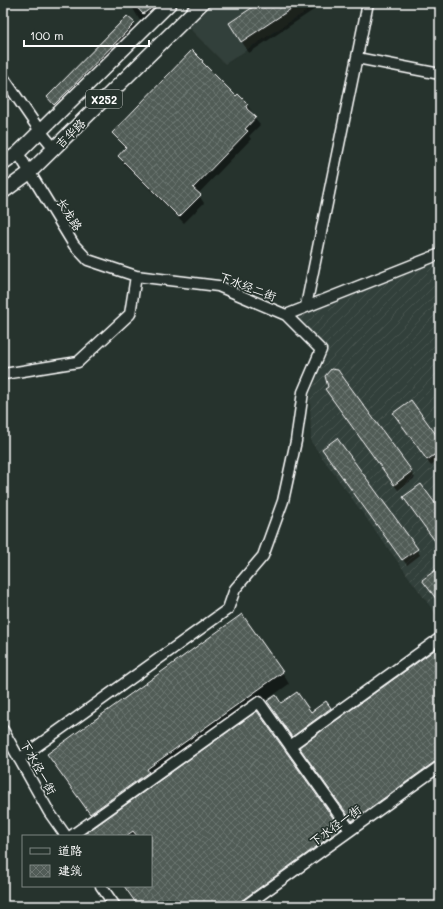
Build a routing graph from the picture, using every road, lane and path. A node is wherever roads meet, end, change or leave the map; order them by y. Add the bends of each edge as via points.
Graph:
1 (170, 3) edge
2 (202, 3) edge
3 (368, 3) edge
4 (357, 58) junction
5 (440, 74) edge
6 (3, 77) edge
7 (40, 131) junction
8 (54, 148) junction
9 (18, 153) junction
10 (3, 164) edge
11 (29, 173) junction
12 (3, 192) edge
13 (440, 254) edge
14 (118, 270) joint
15 (136, 276) junction
16 (306, 306) junction
17 (286, 314) junction
18 (4, 374) edge
19 (440, 638) edge
20 (3, 730) edge
21 (290, 746) junction
22 (19, 759) junction
23 (440, 766) edge
24 (350, 830) junction
25 (65, 835) edge
26 (72, 835) edge
27 (102, 887) edge
28 (115, 906) edge
29 (245, 906) edge

1 - 7 main road, 吉华路 / X252
2 - 8 main road, 吉华路 / X252
3 - 4 street
4 - 5 street
4 - 16 street
6 - 7 street
7 - 8 street
7 - 9 main road, 吉华路 / X252
8 - 11 main road, 吉华路 / X252
9 - 10 main road, 吉华路 / X252
9 - 11 street, 长龙路
11 - 12 main road, 吉华路 / X252
11 - 14 street, 长龙路 via 74,245 88,260
13 - 16 street
14 - 15 street, 下水经二街
15 - 17 street, 下水经二街 via 218,286
15 - 18 street via 130,314 78,362
16 - 17 street
17 - 22 street, 下水经二街 via 321,350 303,392 283,501 263,556 235,589 228,609
19 - 21 street
20 - 22 street, 下水径一街
21 - 24 street
21 - 26 street via 259,702
22 - 25 street, 下水径一街
23 - 24 street, 下水径一街
24 - 29 street, 下水径一街
27 - 28 street

